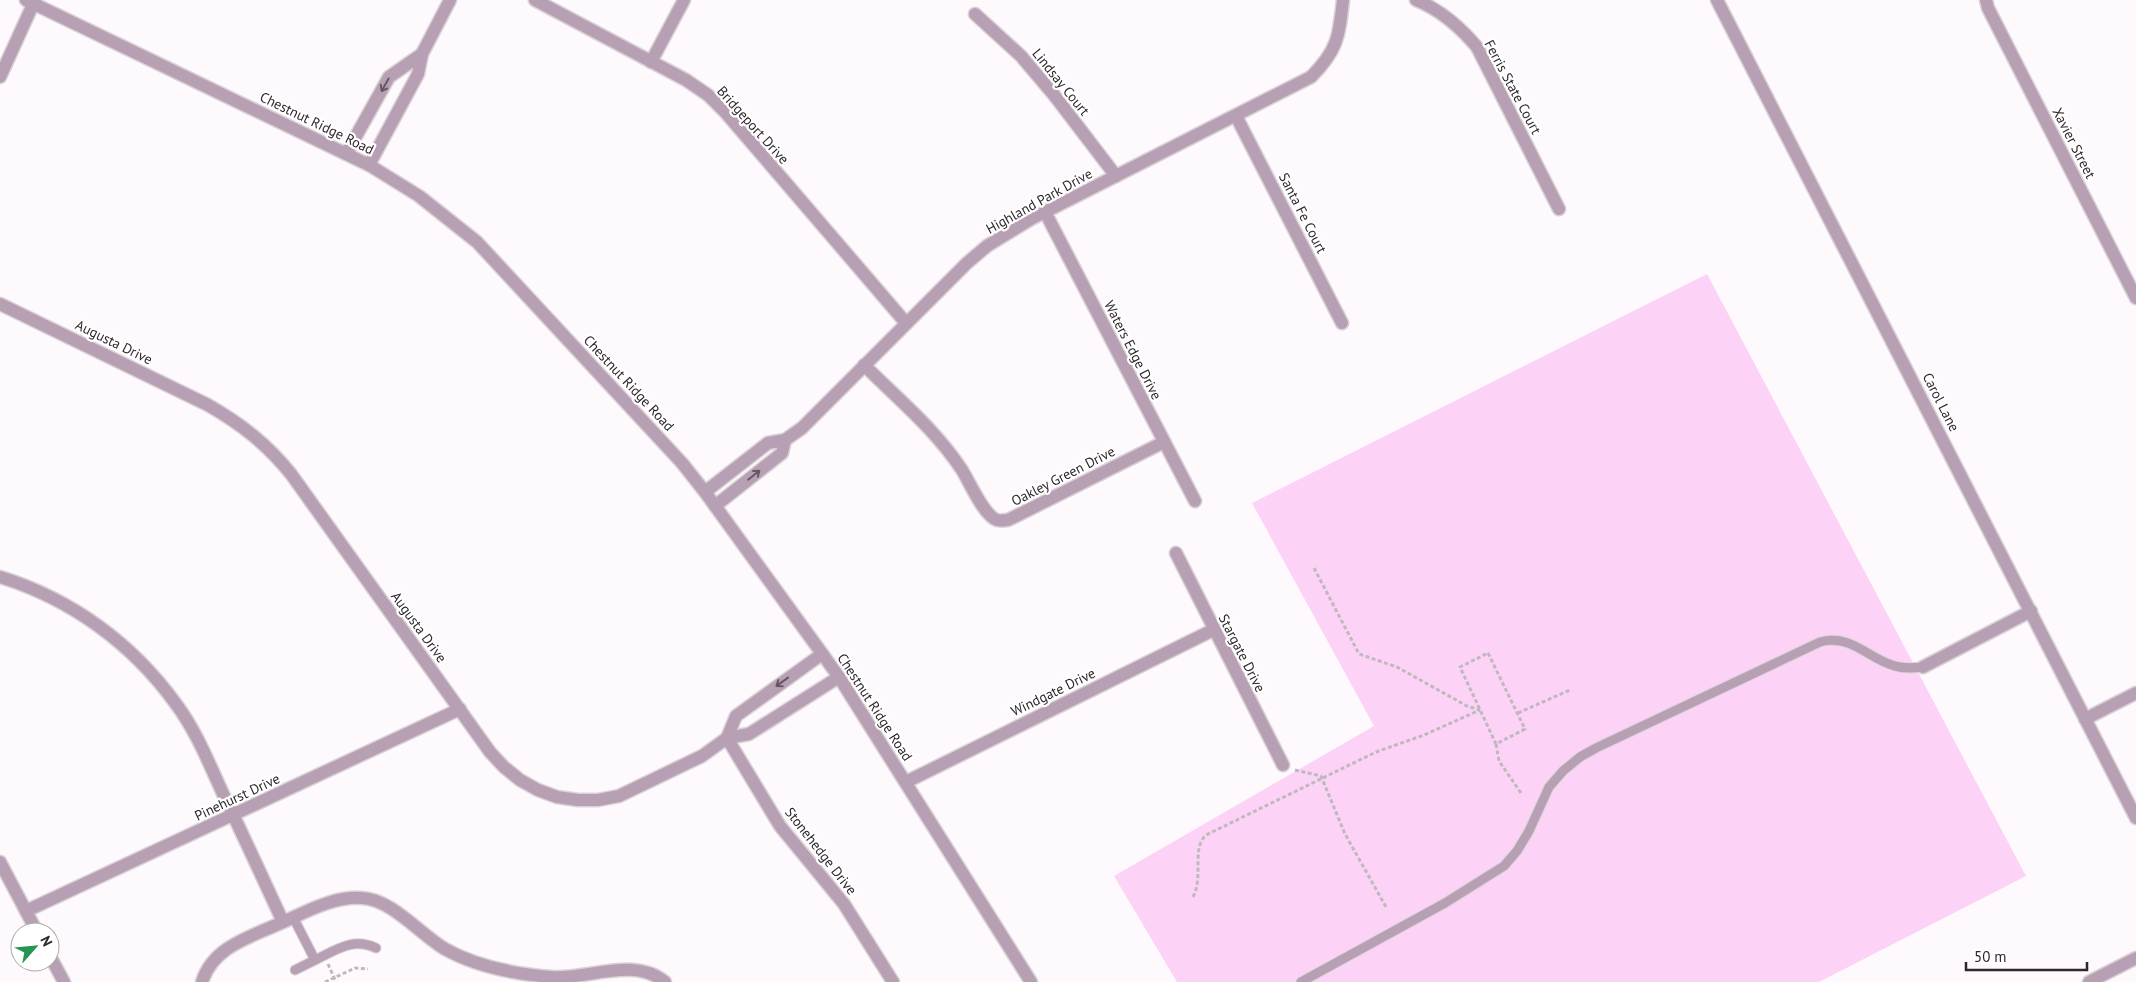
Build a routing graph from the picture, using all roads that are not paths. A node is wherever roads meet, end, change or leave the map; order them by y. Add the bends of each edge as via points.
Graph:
1 (450, 0) edge
2 (535, 0) edge
3 (684, 0) edge
4 (1343, 0) edge
5 (1416, 0) edge
6 (1717, 0) edge
7 (1986, 0) edge
8 (32, 1) edge
9 (975, 14) dead end
10 (422, 54) junction
11 (651, 62) junction
12 (0, 77) edge
13 (1236, 116) junction
14 (346, 154) junction
15 (369, 166) junction
16 (1116, 176) junction
17 (1560, 209) dead end
18 (1045, 212) junction
19 (2136, 298) edge
20 (0, 304) edge
21 (906, 323) junction
22 (1342, 323) dead end
23 (864, 365) junction
24 (785, 440) junction
25 (1164, 442) junction
26 (705, 492) junction
27 (1195, 501) dead end
28 (715, 506) junction
29 (1176, 553) dead end
30 (0, 577) edge
31 (2030, 612) junction
32 (1213, 630) junction
33 (822, 654) junction
34 (1923, 667) joint
35 (840, 677) junction
36 (2136, 693) edge
37 (460, 709) junction
38 (2086, 719) junction
39 (727, 738) junction
40 (1285, 767) road end
41 (906, 782) junction
42 (233, 815) junction
43 (2136, 818) edge
44 (0, 862) edge
45 (26, 912) junction
46 (288, 920) junction
47 (32, 922) edge
48 (376, 948) dead end
49 (2136, 958) edge
50 (315, 960) junction
51 (295, 970) dead end
52 (202, 982) edge
53 (665, 982) edge
54 (893, 982) edge
55 (1031, 982) edge
56 (1301, 982) edge
57 (2089, 982) edge

1 - 10 street
2 - 11 street, Bridgeport Drive
3 - 11 street
4 - 13 street, Highland Park Drive via 1339,34 1325,63 1300,84
5 - 17 street, Ferris State Court via 1452,21 1477,47
6 - 31 street, Carol Lane
7 - 19 street, Xavier Street
8 - 12 street
8 - 14 street, Chestnut Ridge Road
9 - 16 street, Lindsay Court via 1021,56
10 -> 14 street via 389,78
10 - 15 street via 418,74
11 - 21 street, Bridgeport Drive via 686,80 726,113
13 - 16 street, Highland Park Drive
13 - 22 street, Santa Fe Court
14 - 15 street, Chestnut Ridge Road
15 - 26 street, Chestnut Ridge Road via 419,196 477,242 682,463
16 - 18 street, Highland Park Drive
18 - 21 street, Highland Park Drive via 987,246
18 - 25 street, Waters Edge Drive
20 - 37 street, Augusta Drive via 208,404 266,445 291,474
21 - 23 street, Highland Park Drive
23 - 24 street, Highland Park Drive via 802,428
23 - 25 street, Oakley Green Drive via 938,436 982,504 998,520 1008,520
24 - 26 street, Highland Park Drive via 768,443
28 -> 24 street via 782,452
25 - 27 street, Waters Edge Drive
26 - 28 street, Chestnut Ridge Road
28 - 33 street, Chestnut Ridge Road
29 - 32 street, Stargate Drive
30 - 42 street via 71,607 140,660 192,729
31 - 34 street
31 - 38 street, Carol Lane
32 - 40 street, Stargate Drive
32 - 41 street, Windgate Drive
33 - 35 street, Chestnut Ridge Road
33 -> 39 street via 736,716
34 - 56 lane via 1894,666 1852,644 1820,642 1596,748 1563,770 1549,787 1529,831 1504,866 1445,903
35 - 39 street, Augusta Drive via 750,734
35 - 41 street, Chestnut Ridge Road
36 - 38 street
37 - 39 street, Augusta Drive via 490,752 520,780 544,792 578,800 619,796 702,756
37 - 42 street, Pinehurst Drive
38 - 43 street, Carol Lane
39 - 54 street, Stonehedge Drive via 780,826 844,904
41 - 55 street, Chestnut Ridge Road
42 - 45 street, Pinehurst Drive
42 - 46 street
44 - 45 street
45 - 47 street
46 - 50 lane
46 - 52 street via 223,950 209,964
46 - 53 street via 320,905 363,898 395,911 447,950 506,972 560,978 626,970 645,972
48 - 50 lane via 366,943 352,943
49 - 57 street
50 - 51 lane

